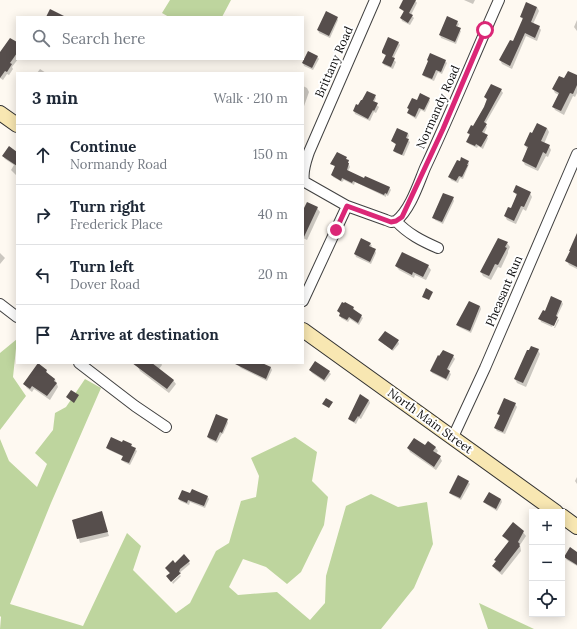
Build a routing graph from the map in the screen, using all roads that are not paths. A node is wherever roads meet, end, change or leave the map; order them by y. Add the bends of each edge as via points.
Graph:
1 (375, 0) edge
2 (498, 0) edge
3 (0, 113) edge
4 (16, 124) edge
5 (577, 154) edge
6 (304, 172) edge
7 (304, 182) edge
8 (347, 206) junction
9 (396, 221) junction
10 (438, 248) dead end
11 (304, 299) edge
12 (0, 304) edge
13 (16, 316) edge
14 (304, 331) edge
15 (80, 364) edge
16 (166, 427) dead end
17 (453, 437) junction
18 (552, 509) edge
19 (565, 518) edge
20 (577, 527) edge

1 - 6 street, Brittany Road via 309,152
2 - 9 street, Normandy Road via 419,182 402,217
3 - 4 street
5 - 17 street, Pheasant Run
7 - 8 street
8 - 9 street
8 - 11 street
9 - 10 street via 414,237
12 - 13 street
14 - 17 street, North Main Street
15 - 16 street
17 - 18 street, North Main Street
19 - 20 street

